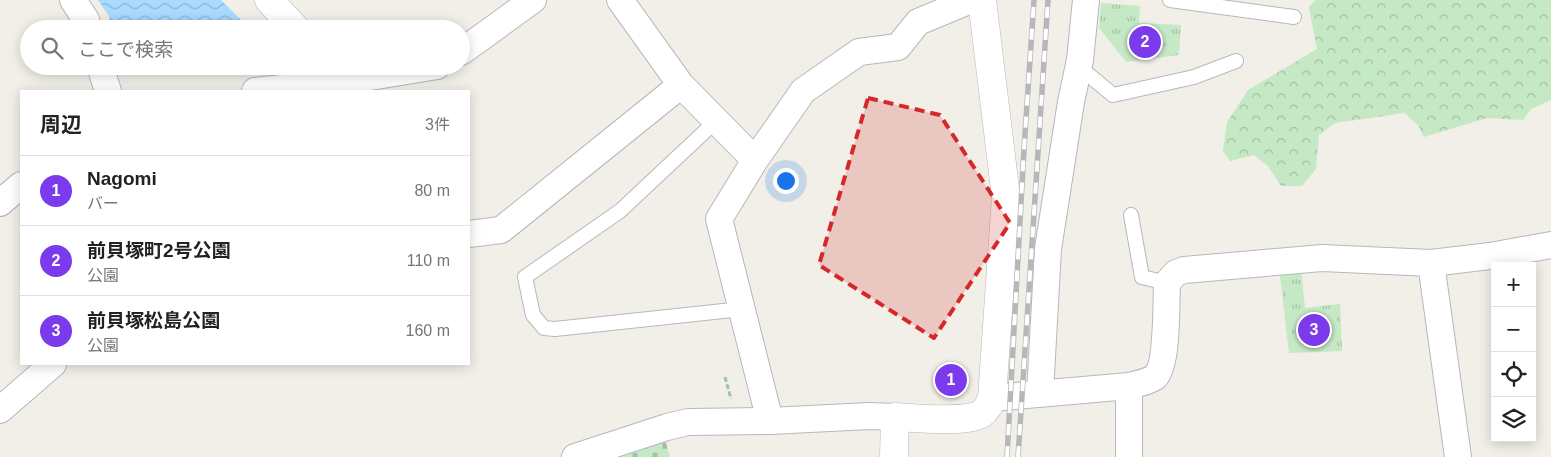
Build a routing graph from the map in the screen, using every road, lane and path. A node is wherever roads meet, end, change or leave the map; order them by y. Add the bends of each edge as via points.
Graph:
1 (73, 0) edge
2 (269, 0) edge
3 (533, 0) edge
4 (972, 0) edge
5 (982, 0) edge
6 (1086, 0) edge
7 (1170, 0) edge
8 (629, 3) edge
9 (1294, 17) dead end
10 (86, 20) edge
11 (288, 20) edge
12 (470, 46) edge
13 (1236, 61) dead end
14 (1078, 66) junction
15 (103, 75) edge
16 (334, 75) edge
17 (681, 84) junction
18 (108, 90) edge
19 (260, 90) edge
20 (716, 120) junction
21 (755, 160) junction
22 (20, 186) edge
23 (0, 203) edge
24 (1130, 215) dead end
25 (470, 234) edge
26 (1551, 245) edge
27 (1431, 263) junction
28 (1167, 283) junction
29 (742, 309) junction
30 (52, 365) edge
31 (1129, 386) junction
32 (1040, 394) junction
33 (992, 398) junction
34 (0, 410) edge
35 (895, 417) junction
36 (770, 421) junction
37 (575, 457) edge
38 (894, 457) edge
39 (1129, 457) edge
40 (1458, 457) edge

1 - 10 street
2 - 11 street
3 - 12 street
4 - 21 street via 918,22 898,47 860,52 803,91
5 - 33 street via 1006,197
6 - 14 street
7 - 9 lane
8 - 17 street
13 - 14 lane via 1194,77 1114,95
14 - 32 street via 1048,249
15 - 18 street
16 - 19 street
17 - 20 street
17 - 25 street via 502,230
20 - 21 street
20 - 29 lane via 620,211 525,277 533,315 544,328
21 - 29 street via 719,219
22 - 23 street
24 - 28 lane via 1142,277
26 - 27 street
27 - 28 street via 1322,258 1184,270
27 - 40 street
28 - 31 street via 1164,355 1160,369 1148,381
29 - 36 street
30 - 34 street
31 - 32 street
31 - 39 street
32 - 33 street
33 - 35 street via 987,409 970,418
35 - 36 street
35 - 38 street
36 - 37 street via 688,422

